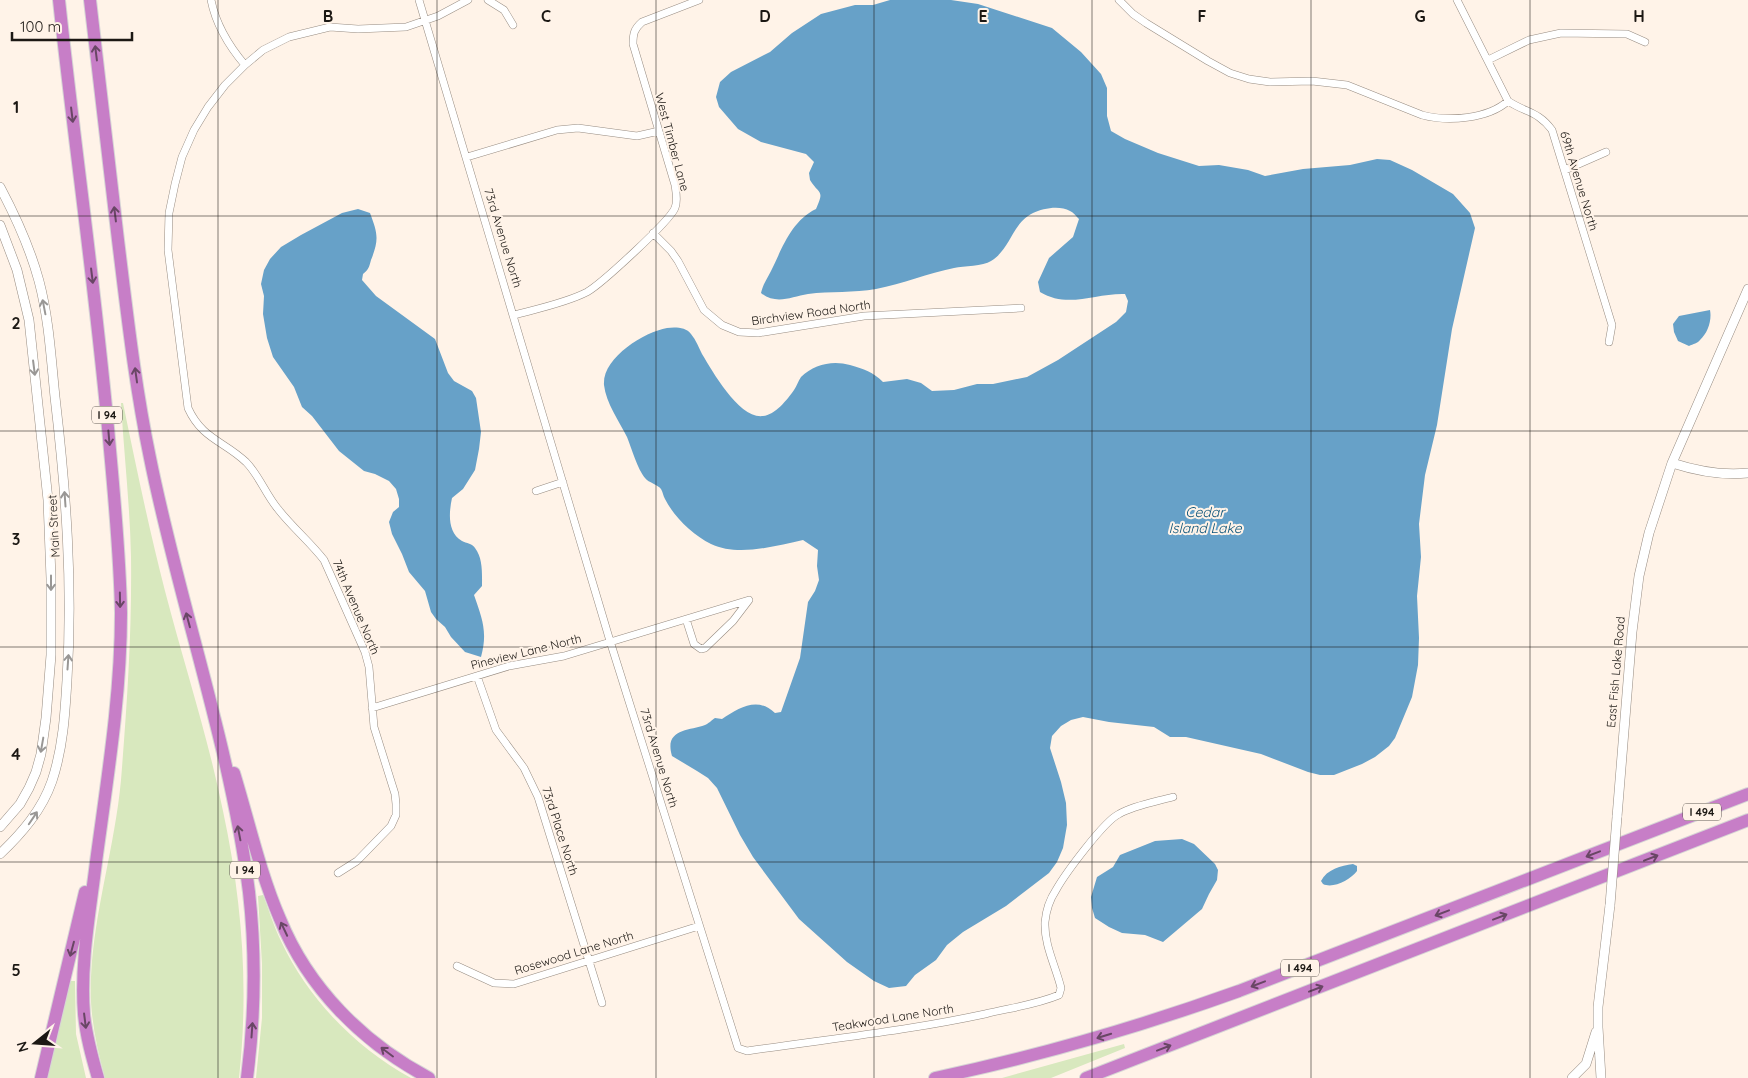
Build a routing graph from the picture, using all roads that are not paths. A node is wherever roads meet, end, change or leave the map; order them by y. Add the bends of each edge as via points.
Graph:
1 (58, 0) edge
2 (90, 0) edge
3 (211, 0) edge
4 (420, 0) edge
5 (468, 0) edge
6 (488, 0) edge
7 (700, 0) edge
8 (1119, 0) edge
9 (1457, 0) edge
10 (426, 21) junction
11 (513, 25) dead end
12 (1645, 42) dead end
13 (1488, 60) junction
14 (245, 65) junction
15 (1508, 101) junction
16 (658, 131) junction
17 (1606, 152) dead end
18 (467, 157) junction
19 (1565, 170) junction
20 (0, 187) edge
21 (0, 225) edge
22 (652, 233) junction
23 (1748, 289) edge
24 (1021, 308) dead end
25 (514, 315) junction
26 (1609, 342) dead end
27 (1672, 464) junction
28 (1748, 474) edge
29 (563, 482) junction
30 (536, 491) dead end
31 (686, 619) junction
32 (610, 641) junction
33 (201, 667) junction
34 (477, 676) junction
35 (372, 708) junction
36 (109, 764) junction
37 (1748, 794) edge
38 (1173, 797) dead end
39 (1748, 820) edge
40 (0, 827) edge
41 (0, 854) edge
42 (338, 873) dead end
43 (699, 926) junction
44 (589, 961) junction
45 (457, 966) dead end
46 (602, 1003) dead end
47 (1598, 1027) junction
48 (735, 1040) joint
49 (41, 1078) edge
50 (98, 1078) edge
51 (247, 1078) edge
52 (428, 1078) edge
53 (935, 1078) edge
54 (1086, 1078) edge
55 (1572, 1078) edge
56 (1601, 1078) edge

1 -> 36 highway, I 94 via 104,386 118,544 121,616 116,709
33 -> 2 highway, I 94 via 159,503 141,408 128,327
3 - 14 street via 220,28
4 - 10 street, 73rd Avenue North
5 - 10 street, 74th Avenue North
6 - 11 street via 504,10
7 - 16 street, West Timber Lane via 642,22 633,34
8 - 15 street via 1146,23 1208,61 1249,79 1347,85 1434,118 1445,119 1494,112
9 - 13 street
10 - 14 street, 74th Avenue North via 406,27 358,30 330,27 302,32 276,43
10 - 18 street, 73rd Avenue North
12 - 13 street via 1627,34 1561,33 1529,40
13 - 15 street
14 - 35 street, 74th Avenue North via 224,85 194,130 174,184 168,250 185,397 192,418 200,429 246,462 279,511 324,560 365,652
15 - 19 street, 69th Avenue North via 1535,114 1548,125
16 - 18 street via 637,136 578,128 557,130
16 - 22 street, West Timber Lane via 675,185 676,203 673,211
17 - 19 street
18 - 25 street, 73rd Avenue North
19 - 26 street, 69th Avenue North via 1612,325
41 -> 20 street, Main Street via 25,829 52,782 63,727 69,654 65,495 46,317 39,281 27,246
21 -> 40 street, Main Street via 17,270 29,320 48,491 52,578 51,655 41,754 29,788
22 - 24 street, Birchview Road North via 678,261 704,310 722,325 739,332 758,333 864,316
22 - 25 street, West Timber Lane via 588,292
23 - 27 street, East Fish Lake Road
25 - 29 street, 73rd Avenue North
27 - 28 street via 1702,472
27 - 47 street, East Fish Lake Road, bridge via 1649,532 1639,576
29 - 30 street
29 - 32 street, 73rd Avenue North
31 - 31 street, Pineview Lane North via 694,644 705,648 734,621 750,600
31 - 32 street, Pineview Lane North
32 - 34 street, Pineview Lane North via 550,660 522,662
32 - 43 street, 73rd Avenue North
51 -> 33 highway, I 94 via 254,974 249,893 235,811
52 -> 33 highway via 402,1063 350,1021 330,1001 296,952 272,899
34 - 35 street, Pineview Lane North
34 - 44 street, 73rd Place North via 496,730 524,768 538,797
35 - 42 street, 74th Avenue North via 374,726 395,794 396,815 391,826 357,861
36 -> 49 highway, I 94 via 79,921
36 -> 50 highway via 83,976 86,1032
37 -> 53 highway, I 494 via 1162,1018 1020,1059
38 - 48 street, Teakwood Lane North via 1117,814 1101,829 1056,889 1045,922 1048,947 1061,988 1058,995 958,1020 828,1040 748,1051 738,1048
54 -> 39 highway, I 494
43 - 44 street, Rosewood Lane North
43 - 48 street, 73rd Avenue North
44 - 45 street, Rosewood Lane North via 524,982 504,985
44 - 46 street, 73rd Place North
47 - 55 street via 1586,1064
47 - 56 street, East Fish Lake Road

